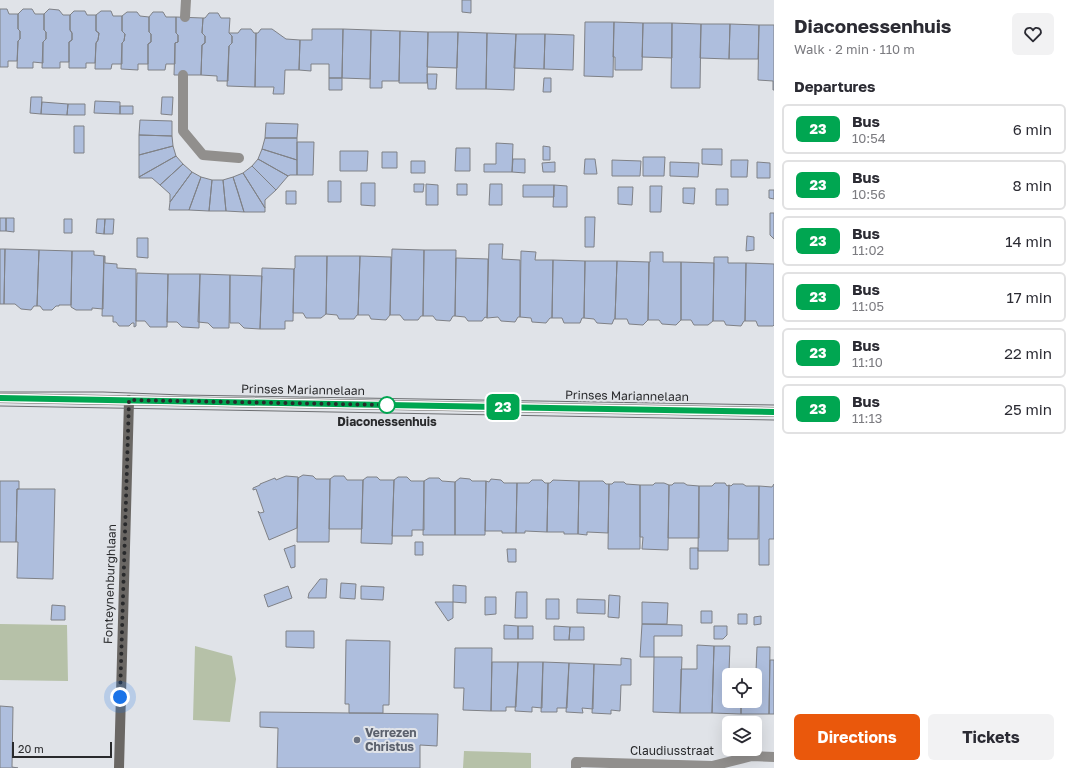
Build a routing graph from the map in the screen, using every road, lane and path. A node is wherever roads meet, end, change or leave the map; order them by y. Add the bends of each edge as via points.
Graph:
1 (186, 0) edge
2 (186, 17) dead end
3 (183, 75) dead end
4 (239, 158) dead end
5 (0, 398) edge
6 (129, 400) junction
7 (774, 412) edge
8 (774, 757) edge
9 (576, 765) edge
10 (119, 768) edge

1 - 2 street
3 - 4 street via 183,131 203,155
5 - 6 street, Prinses Mariannelaan
6 - 7 street, Prinses Mariannelaan
6 - 10 street, Fonteynenburghlaan
8 - 9 street, Claudiusstraat via 752,756 712,766

